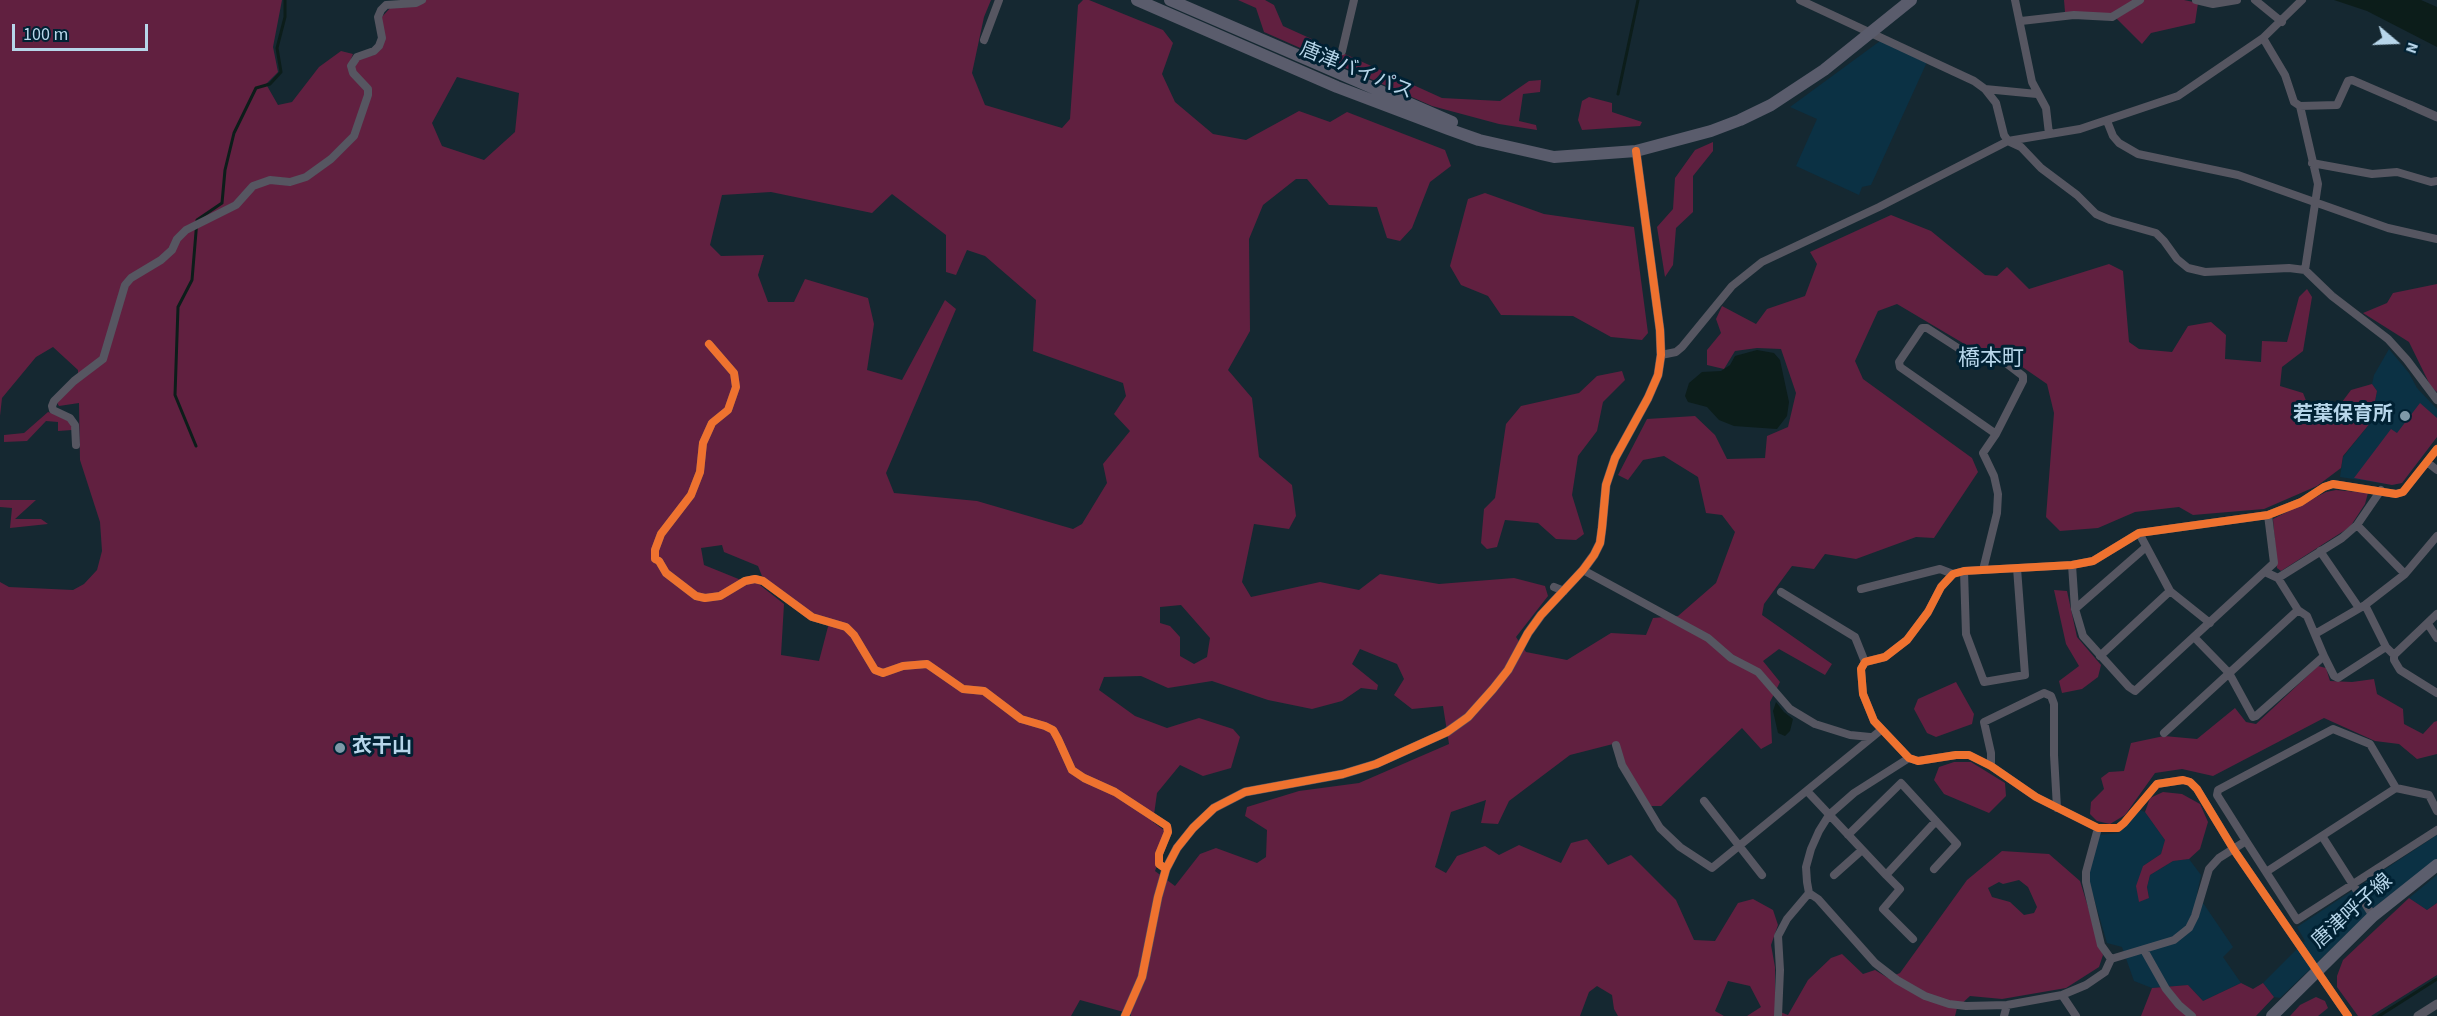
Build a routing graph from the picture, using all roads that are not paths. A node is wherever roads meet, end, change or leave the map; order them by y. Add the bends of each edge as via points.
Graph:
1 (422, 0) edge
2 (999, 0) edge
3 (1137, 0) edge
4 (1170, 0) edge
5 (1354, 0) edge
6 (1800, 0) edge
7 (1911, 0) edge
8 (2015, 0) edge
9 (2140, 0) edge
10 (2196, 0) edge
11 (2237, 0) edge
12 (2255, 0) edge
13 (2302, 0) edge
14 (2021, 21) junction
15 (2282, 22) junction
16 (1872, 32) junction
17 (2263, 38) junction
18 (984, 40) dead end
19 (1342, 51) dead end
20 (1985, 89) junction
21 (2037, 94) junction
22 (2410, 105) joint
23 (2300, 106) junction
24 (2437, 117) edge
25 (2107, 121) junction
26 (2049, 134) junction
27 (2008, 141) junction
28 (1636, 151) junction
29 (1568, 154) junction
30 (2312, 163) junction
31 (2437, 181) edge
32 (2316, 203) junction
33 (2437, 239) edge
34 (2306, 270) junction
35 (709, 344) dead end
36 (1661, 355) junction
37 (2437, 400) edge
38 (1996, 434) junction
39 (76, 445) dead end
40 (2437, 449) edge
41 (2427, 462) junction
42 (2437, 470) edge
43 (2381, 490) junction
44 (2268, 515) junction
45 (2357, 525) junction
46 (2139, 533) junction
47 (2436, 540) edge
48 (2146, 547) junction
49 (2320, 551) junction
50 (2072, 565) junction
51 (2017, 568) junction
52 (1583, 570) junction
53 (1983, 570) junction
54 (1964, 571) junction
55 (2265, 572) junction
56 (1953, 574) junction
57 (2405, 574) junction
58 (2278, 578) junction
59 (1554, 587) dead end
60 (1861, 589) dead end
61 (1564, 591) junction
62 (2170, 591) junction
63 (1781, 592) dead end
64 (2362, 606) junction
65 (2075, 609) junction
66 (2298, 610) junction
67 (2437, 614) edge
68 (2210, 622) junction
69 (2428, 624) junction
70 (2315, 634) junction
71 (2194, 637) junction
72 (2437, 638) edge
73 (2386, 647) junction
74 (2394, 655) junction
75 (2100, 656) junction
76 (2324, 656) junction
77 (1865, 662) junction
78 (2229, 674) junction
79 (2437, 693) edge
80 (1881, 730) junction
81 (2164, 733) dead end
82 (1870, 737) junction
83 (1616, 745) dead end
84 (1908, 758) junction
85 (1991, 766) junction
86 (2396, 788) junction
87 (1807, 791) junction
88 (1704, 801) dead end
89 (2057, 808) junction
90 (2437, 811) edge
91 (1829, 815) junction
92 (1936, 821) junction
93 (2098, 828) junction
94 (2437, 830) edge
95 (1848, 835) junction
96 (2322, 836) junction
97 (2246, 841) junction
98 (1740, 847) junction
99 (1862, 850) junction
100 (2234, 850) junction
101 (2437, 865) edge
102 (1166, 869) junction
103 (1934, 870) dead end
104 (2266, 872) junction
105 (1762, 874) dead end
106 (1886, 874) junction
107 (1834, 875) dead end
108 (2353, 884) junction
109 (1809, 893) junction
110 (2373, 916) junction
111 (1913, 939) dead end
112 (2144, 950) junction
113 (2111, 959) junction
114 (2318, 971) junction
115 (2062, 995) junction
116 (2437, 1004) edge
117 (2007, 1005) junction
118 (1125, 1016) edge
119 (1778, 1016) edge
120 (2004, 1016) edge
121 (2076, 1016) edge
122 (2192, 1016) edge
123 (2272, 1016) edge
124 (2348, 1016) edge
125 (2418, 1016) edge

1 - 39 street via 386,5 381,10 380,46 357,57 351,66 368,89 368,95 354,136 331,159 306,177 290,182 270,180 253,186 236,206 197,223 177,239 161,260 125,285 103,359 54,401 53,410 75,424
2 - 18 street
3 - 29 highway, 唐津バイパス via 1337,87 1448,129 1515,149 1554,157
4 - 29 highway, 唐津バイパス via 1450,121
5 - 19 street
6 - 16 street
7 - 16 highway, 唐津バイパス
8 - 14 street
9 - 14 street via 2112,17 2074,15
10 - 11 street via 2213,4
12 - 15 street
13 - 15 street
14 - 21 street
15 - 17 street
16 - 20 street
16 - 28 highway, 唐津バイパス via 1771,105 1711,131
17 - 23 street via 2294,102
17 - 25 street via 2178,96
20 - 21 street
20 - 27 street via 1996,103
21 - 26 street via 2046,108
22 - 23 street via 2352,80 2337,105
22 - 24 street
23 - 30 street
25 - 26 street
25 - 32 street via 2119,143 2138,154 2238,176
26 - 27 street
27 - 34 street via 2021,147 2096,214 2156,233 2188,268 2205,272
27 - 36 street via 1762,262 1732,286 1682,348
28 - 29 highway, 唐津バイパス
28 - 36 street
30 - 31 street via 2372,174 2397,172
30 - 32 street via 2318,184
32 - 33 street via 2388,228
32 - 34 street
34 - 37 street via 2332,296 2388,339
35 - 102 street via 734,373 736,387 728,410 712,423 703,443 700,472 691,495 661,534 654,559 666,573 696,596 705,598 720,596 745,581 763,581 812,617 846,627 874,670 883,673 927,664 963,689 984,691 1021,719 1053,730 1072,770 1167,826 1159,864
36 - 52 street via 1648,398 1615,458 1606,485 1600,543
38 - 38 street via 1900,366 1922,328 1981,362 2002,360 2023,376
38 - 53 street via 1983,453 1994,476 1998,504
40 - 41 street
41 - 42 street
41 - 43 street via 2403,492
43 - 44 street via 2333,484
43 - 45 street
44 - 46 street
44 - 55 street via 2274,563
45 - 49 street
45 - 57 street
46 - 48 street
46 - 50 street via 2101,558
47 - 57 street
48 - 62 street
48 - 65 street
49 - 58 street
49 - 64 street
50 - 51 street
50 - 65 street
51 - 53 street
51 - 54 street via 2025,675 1984,682 1966,634
52 - 61 street
52 - 82 street via 1708,638 1731,658 1758,672 1790,709 1815,724
53 - 54 street
54 - 56 street
55 - 58 street
55 - 68 street
56 - 60 street via 1940,569
56 - 77 street via 1906,640 1885,657
57 - 64 street
58 - 66 street
59 - 61 street
61 - 102 street via 1528,633 1508,670 1468,717 1447,732 1376,764 1343,774 1245,792 1214,808 1193,828
62 - 68 street
62 - 75 street
63 - 77 street via 1855,637
64 - 70 street
64 - 73 street
65 - 75 street via 2083,636
66 - 70 street via 2307,616
66 - 78 street
67 - 69 street
68 - 71 street
69 - 72 street
69 - 74 street
70 - 76 street
71 - 75 street via 2135,691
71 - 78 street
73 - 74 street
73 - 76 street via 2338,678
74 - 79 street via 2400,670
76 - 78 street via 2256,716 2249,714
77 - 80 street via 1861,669 1863,694
78 - 81 street
80 - 82 street
80 - 84 street
82 - 87 street
83 - 98 street via 1635,789 1667,837 1712,868
84 - 85 street via 1918,761 1969,755
84 - 91 street via 1854,793
85 - 89 street
85 - 89 street via 1984,722 2044,693 2051,696
86 - 90 street via 2429,795
86 - 96 street
86 - 97 street via 2370,744 2333,729 2218,790 2217,795
87 - 91 street
87 - 98 street
88 - 98 street
89 - 93 street
91 - 95 street
91 - 109 street via 1806,867
92 - 95 street via 1901,783
92 - 103 street via 1957,843
92 - 106 street
93 - 100 street via 2118,828 2157,784 2183,780 2197,789
93 - 113 street via 2086,882 2101,945
94 - 108 street
95 - 99 street
96 - 104 street
96 - 108 street
97 - 100 street
97 - 104 street
98 - 105 street
99 - 106 street
99 - 107 street
100 - 112 street via 2209,869 2194,916 2184,933
100 - 114 street
101 - 110 main road, 唐津呼子線
102 - 118 street via 1142,977
104 - 108 street via 2297,920
106 - 111 street via 1900,889 1883,909
108 - 110 street
109 - 117 street via 1875,963 1925,996 1966,1006
109 - 119 street via 1778,936
110 - 114 main road, 唐津呼子線
112 - 113 street
112 - 122 street via 2166,988
113 - 115 street via 2105,972
114 - 123 main road, 唐津呼子線
114 - 124 street
115 - 117 street
115 - 121 street
116 - 125 street
117 - 120 street

